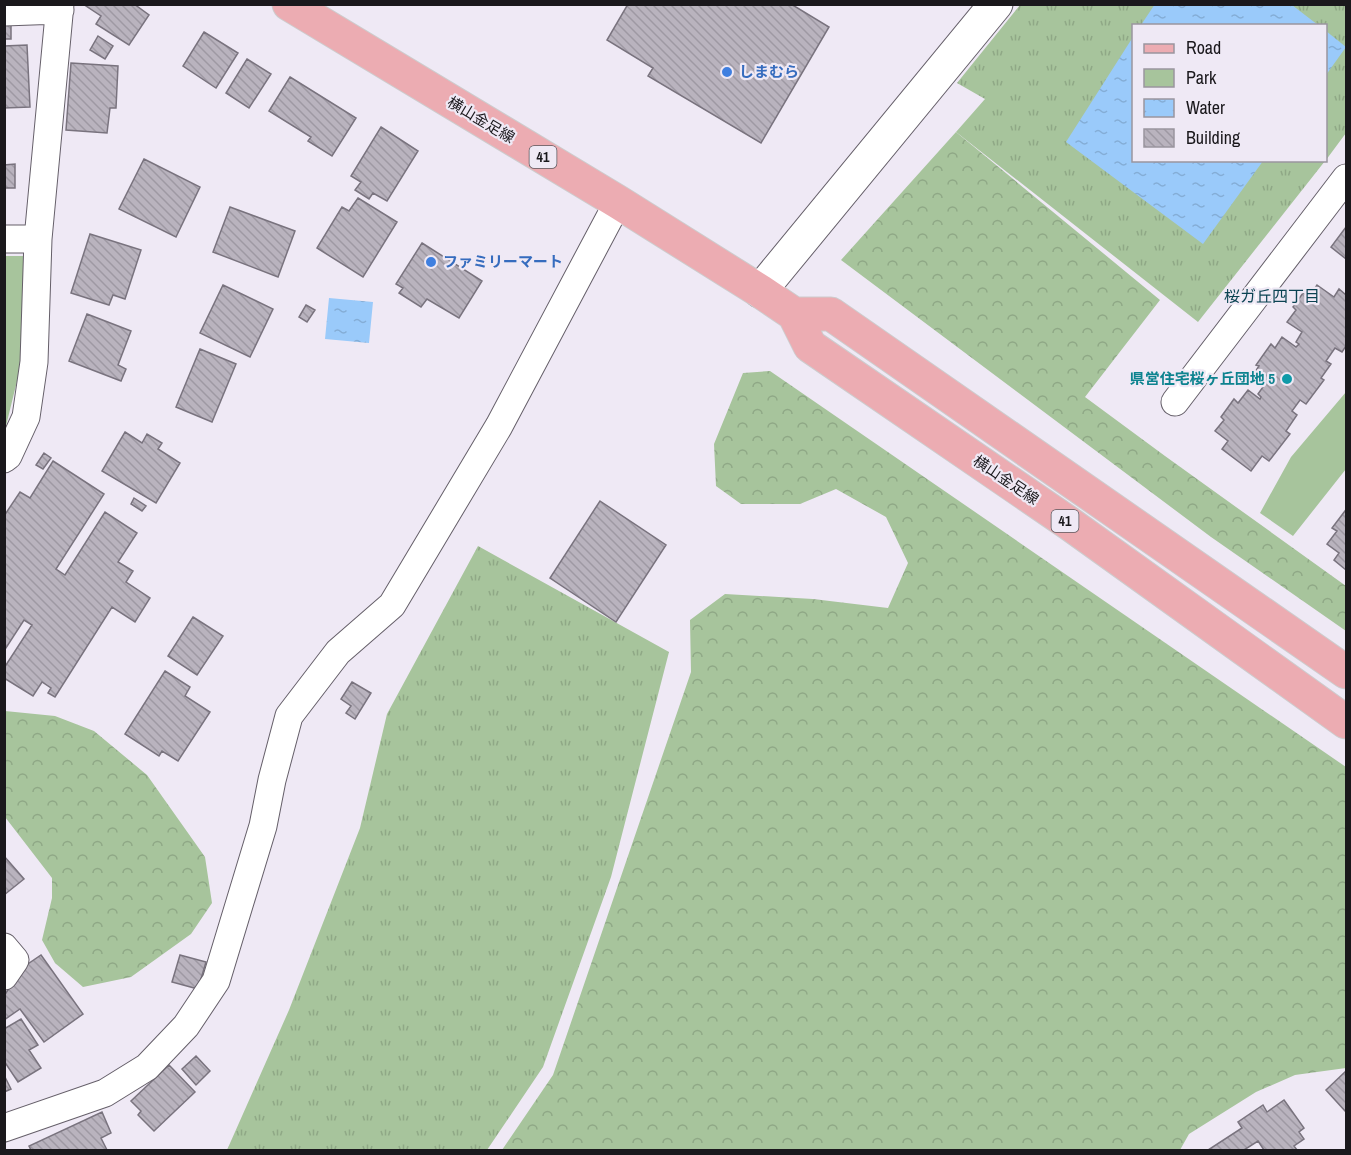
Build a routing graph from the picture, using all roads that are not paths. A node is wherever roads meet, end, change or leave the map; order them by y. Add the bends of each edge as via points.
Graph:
1 (289, 4) edge
2 (996, 4) edge
3 (60, 7) edge
4 (4, 12) edge
5 (1347, 178) edge
6 (618, 201) junction
7 (4, 239) edge
8 (38, 239) junction
9 (760, 291) junction
10 (794, 314) junction
11 (1175, 402) dead end
12 (4, 459) edge
13 (1347, 672) edge
14 (1347, 722) edge
15 (4, 947) edge
16 (4, 976) edge
17 (4, 1128) edge

1 - 6 main road, 横山金足線 / 41
2 - 9 street
3 - 4 street
3 - 8 street
5 - 11 street
6 - 9 main road, 横山金足線 / 41
6 - 17 street via 499,426 392,605 338,652 289,716 263,826 216,981 186,1026 147,1067 105,1093
7 - 8 street
8 - 12 street via 34,362 26,417
9 - 10 main road, 横山金足線 / 41
10 - 13 main road, 41 via 831,314
10 - 14 main road, 横山金足線 / 41 via 810,346 1070,524
15 - 16 street via 15,960

